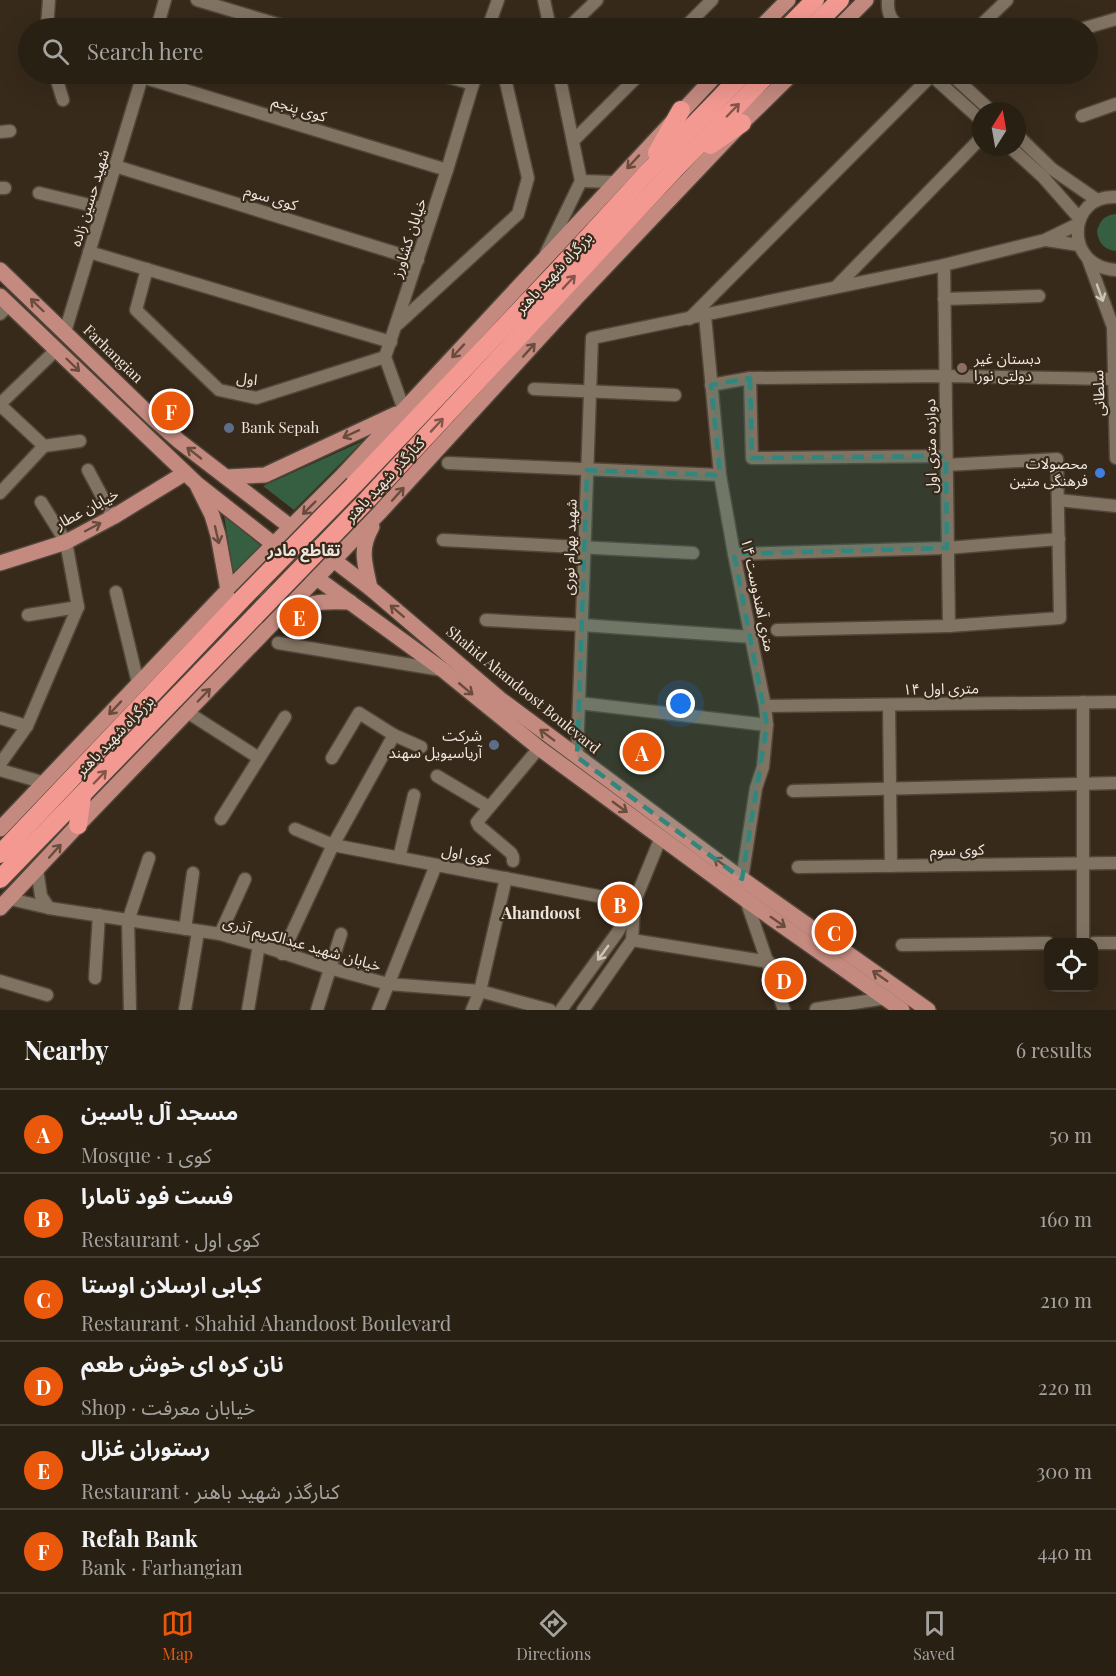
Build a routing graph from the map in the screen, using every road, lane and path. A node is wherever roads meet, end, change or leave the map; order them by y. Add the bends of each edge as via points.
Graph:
1 (49, 0) edge
2 (165, 0) edge
3 (197, 0) edge
4 (544, 0) edge
5 (597, 0) edge
6 (712, 0) edge
7 (815, 0) edge
8 (840, 0) edge
9 (866, 0) edge
10 (888, 0) edge
11 (1007, 0) edge
12 (493, 1) edge
13 (781, 4) edge
14 (48, 18) edge
15 (160, 18) edge
16 (257, 18) edge
17 (492, 18) edge
18 (548, 18) edge
19 (578, 18) edge
20 (694, 18) edge
21 (769, 18) edge
22 (798, 18) edge
23 (822, 18) edge
24 (848, 18) edge
25 (890, 18) edge
26 (988, 18) edge
27 (1116, 19) edge
28 (1098, 24) edge
29 (58, 84) edge
30 (139, 84) edge
31 (171, 84) edge
32 (473, 84) edge
33 (506, 84) edge
34 (561, 84) edge
35 (630, 84) edge
36 (707, 84) edge
37 (734, 84) edge
38 (758, 84) edge
39 (782, 84) edge
40 (921, 84) edge
41 (942, 84) edge
42 (962, 84) edge
43 (63, 100) dead end
44 (981, 102) edge
45 (1116, 104) edge
46 (681, 110) junction
47 (972, 112) edge
48 (1083, 116) dead end
49 (742, 123) junction
50 (573, 141) junction
51 (1026, 144) edge
52 (972, 147) edge
53 (1020, 156) edge
54 (115, 166) junction
55 (447, 170) junction
56 (674, 170) junction
57 (646, 174) junction
58 (581, 182) junction
59 (614, 182) junction
60 (39, 193) dead end
61 (1116, 197) edge
62 (1097, 200) junction
63 (102, 208) junction
64 (1079, 221) junction
65 (1045, 240) junction
66 (1079, 245) junction
67 (89, 252) junction
68 (543, 259) junction
69 (1088, 259) junction
70 (418, 260) junction
71 (944, 266) junction
72 (147, 269) junction
73 (0, 270) edge
74 (1116, 270) edge
75 (836, 287) junction
76 (1039, 296) dead end
77 (944, 299) junction
78 (3, 305) edge
79 (705, 316) junction
80 (689, 319) junction
81 (1114, 323) edge
82 (397, 324) junction
83 (65, 332) junction
84 (391, 342) junction
85 (57, 349) junction
86 (385, 357) junction
87 (945, 376) junction
88 (750, 378) junction
89 (1113, 379) junction
90 (711, 384) junction
91 (534, 389) dead end
92 (590, 392) junction
93 (675, 395) dead end
94 (0, 405) edge
95 (404, 410) junction
96 (80, 441) dead end
97 (44, 446) junction
98 (1116, 458) edge
99 (946, 460) junction
100 (448, 463) dead end
101 (88, 470) dead end
102 (587, 470) junction
103 (720, 475) junction
104 (226, 477) junction
105 (191, 479) junction
106 (348, 480) junction
107 (240, 487) junction
108 (0, 493) edge
109 (1058, 500) junction
110 (41, 502) dead end
111 (375, 505) junction
112 (225, 506) junction
113 (1116, 506) edge
114 (113, 517) junction
115 (291, 526) junction
116 (1059, 539) junction
117 (443, 540) dead end
118 (66, 542) junction
119 (275, 544) junction
120 (585, 548) junction
121 (947, 548) junction
122 (693, 554) dead end
123 (734, 554) junction
124 (335, 560) junction
125 (0, 563) edge
126 (318, 579) junction
127 (370, 588) junction
128 (116, 592) dead end
129 (234, 595) junction
130 (350, 602) junction
131 (78, 607) junction
132 (28, 615) dead end
133 (263, 620) junction
134 (486, 620) dead end
135 (582, 625) junction
136 (948, 626) junction
137 (777, 630) dead end
138 (752, 637) junction
139 (278, 643) dead end
140 (443, 670) junction
141 (138, 683) junction
142 (1083, 702) junction
143 (1116, 702) edge
144 (579, 703) junction
145 (495, 704) junction
146 (889, 705) junction
147 (765, 706) junction
148 (187, 712) junction
149 (285, 717) dead end
150 (0, 718) edge
151 (27, 726) junction
152 (767, 726) junction
153 (394, 735) junction
154 (421, 747) dead end
155 (539, 748) junction
156 (577, 757) junction
157 (259, 758) junction
158 (332, 758) dead end
159 (0, 764) edge
160 (0, 770) edge
161 (437, 776) dead end
162 (45, 783) junction
163 (1116, 783) edge
164 (1083, 784) junction
165 (890, 788) junction
166 (792, 790) dead end
167 (414, 795) dead end
168 (82, 796) junction
169 (489, 807) junction
170 (222, 819) dead end
171 (78, 825) junction
172 (0, 829) edge
173 (295, 829) dead end
174 (661, 837) junction
175 (333, 845) junction
176 (0, 854) edge
177 (149, 858) dead end
178 (399, 858) junction
179 (513, 861) dead end
180 (1116, 863) edge
181 (1083, 864) junction
182 (436, 865) junction
183 (891, 866) junction
184 (798, 867) dead end
185 (38, 869) junction
186 (193, 873) dead end
187 (506, 878) junction
188 (0, 879) edge
189 (245, 879) dead end
190 (742, 879) junction
191 (746, 900) junction
192 (634, 903) junction
193 (5, 904) edge
194 (50, 908) junction
195 (99, 915) junction
196 (128, 921) junction
197 (185, 929) junction
198 (198, 932) junction
199 (220, 934) junction
200 (341, 934) dead end
201 (1083, 938) edge
202 (632, 940) junction
203 (1098, 943) edge
204 (1116, 943) edge
205 (1044, 944) edge
206 (259, 945) junction
207 (902, 945) dead end
208 (282, 954) junction
209 (769, 962) junction
210 (329, 968) junction
211 (95, 978) dead end
212 (0, 981) edge
213 (388, 984) junction
214 (480, 991) junction
215 (46, 995) dead end
216 (886, 998) junction
217 (816, 1009) edge
218 (130, 1010) edge
219 (185, 1010) edge
220 (248, 1010) edge
221 (317, 1010) edge
222 (378, 1010) edge
223 (472, 1010) edge
224 (550, 1010) edge
225 (561, 1010) edge
226 (583, 1010) edge
227 (784, 1010) edge
228 (902, 1010) edge
229 (928, 1010) edge

1 - 14 street
2 - 15 street
3 - 16 street
4 - 18 street
5 - 19 street
6 - 20 street
7 - 22 highway
8 - 23 highway
9 - 24 main road
10 - 25 street
11 - 26 street
12 - 17 street
13 - 21 main road
27 - 28 street
29 - 43 street
30 - 54 street, شهید حسین زاده
31 - 55 street, کوی پنجم
32 - 55 street, خیابان کشاورز
33 - 82 street via 528,178 518,214
34 - 50 street
35 - 50 street
36 - 46 main road
37 - 57 highway, بزرگراه شهید باهنر
56 -> 38 highway, بزرگراه شهید باهنر
39 - 49 main road, کنارگذر شهید باهنر
40 - 80 street
41 - 47 street
42 - 44 street
45 - 48 street
46 - 57 highway
46 -> 59 main road
49 - 56 highway
111 -> 49 main road, کنارگذر شهید باهنر
50 - 58 street
51 - 62 street via 1052,169
52 - 75 street
53 - 64 street
54 - 63 street, شهید حسین زاده
54 - 70 street, کوی سوم
55 - 70 street, خیابان کشاورز
111 -> 56 highway, بزرگراه شهید باهنر
57 - 106 highway, بزرگراه شهید باهنر via 557,271
58 - 59 street
58 - 68 street
59 - 68 main road
60 - 63 street
61 - 62 street
62 - 64 street
63 - 67 street, شهید حسین زاده
64 - 65 street
64 - 66 street
65 - 66 street
65 - 71 street
66 - 69 street
67 - 72 street
67 - 83 street, شهید حسین زاده
68 -> 95 main road
69 - 74 street via 1106,270
69 -> 81 street
70 - 82 street, خیابان کشاورز
71 - 75 street
71 - 77 street, دوازده متری اول
72 - 84 street
72 - 86 street, اول via 136,310 219,390 256,398
83 -> 73 main road, Farhangian
75 - 79 street
76 - 77 street
77 - 87 street, دوازده متری اول
78 - 85 main road
79 - 80 street
79 - 90 street, ۱۴ متری آهندوست
80 - 92 street, شهید بهرام نوری via 592,338
81 - 89 street, سلطانی
82 - 84 street, خیابان کشاورز
104 -> 83 main road, Farhangian via 155,420
84 - 86 street, خیابان کشاورز
85 - 94 street
85 -> 105 main road
86 - 95 street
87 - 88 street
87 - 89 street
87 - 99 street, دوازده متری اول
88 - 90 street
88 - 99 street via 752,458
89 - 98 street, سلطانی
90 - 103 street, ۱۴ متری آهندوست
91 - 92 street
92 - 93 street
92 - 102 street, شهید بهرام نوری
94 - 97 street
95 -> 104 main road via 265,475
95 - 106 main road
96 - 97 street
97 - 108 street
99 - 109 street via 1057,459
99 - 121 street, دوازده متری اول
100 - 102 street
101 - 114 street
102 - 103 street
102 - 120 street, شهید بهرام نوری
103 - 123 street, ۱۴ متری آهندوست
104 - 107 main road, Farhangian
105 - 112 main road
105 - 114 main road, خیابان عطار
105 -> 129 main road via 212,515
106 - 111 main road via 340,493 348,508 364,515
106 -> 115 main road
106 - 129 highway, بزرگراه شهید باهنر, bridge
107 - 112 main road
107 - 115 main road, Farhangian
109 - 113 street
109 - 116 street
110 - 118 street
111 - 124 main road, کنارگذر شهید باهنر
111 - 127 main road via 363,558
111 - 133 highway, بزرگراه شهید باهنر, bridge
112 - 119 main road
118 -> 114 main road, خیابان عطار
115 - 119 main road
115 - 124 main road, Farhangian
116 - 121 street
116 - 136 street via 1060,618
117 - 120 street
118 - 125 main road, خیابان عطار
118 - 131 street
119 - 126 main road, Shahid Ahandoost Boulevard
119 - 129 main road
120 - 122 street
120 - 135 street, شهید بهرام نوری
121 - 123 street
121 - 136 street, دوازده متری اول
123 - 138 street, ۱۴ متری آهندوست
124 - 126 main road, کنارگذر شهید باهنر
124 - 127 main road, Shahid Ahandoost Boulevard
126 - 130 main road, Shahid Ahandoost Boulevard
126 - 133 main road, کنارگذر شهید باهنر
145 -> 127 main road, Shahid Ahandoost Boulevard
128 - 141 street
129 - 133 main road via 246,583 264,589 274,605
129 - 141 main road
129 - 176 highway, بزرگراه شهید باهنر
130 - 133 main road via 302,605
130 - 140 main road, Shahid Ahandoost Boulevard
131 - 132 street
131 - 151 street
148 -> 133 main road, کنارگذر شهید باهنر
168 -> 133 highway, بزرگراه شهید باهنر
134 - 135 street
135 - 138 street
135 - 144 street, شهید بهرام نوری
136 - 137 street
138 - 147 street, ۱۴ متری آهندوست
139 - 140 street
140 -> 145 main road, Shahid Ahandoost Boulevard
141 -> 162 main road
142 - 143 street, ۱۴ متری اول
142 - 146 street, ۱۴ متری اول
142 - 164 street
144 - 152 street
144 - 156 street, شهید بهرام نوری
145 - 155 main road, Shahid Ahandoost Boulevard
156 -> 145 main road, Shahid Ahandoost Boulevard
146 - 147 street, ۱۴ متری اول
146 - 165 street
147 - 152 street, ۱۴ متری آهندوست
148 - 157 street
148 - 171 main road, کنارگذر شهید باهنر
149 - 157 street
150 - 151 street
151 - 159 street
152 - 190 street, ۱۴ متری آهندوست
153 - 154 street
153 - 158 street via 359,713
153 - 175 street
155 - 169 street
155 -> 174 main road, Shahid Ahandoost Boulevard
190 -> 156 main road, Shahid Ahandoost Boulevard
157 - 170 street
160 - 162 street
161 - 169 street
162 - 172 main road
163 - 164 street
164 - 165 street
164 - 181 street
165 - 166 street
165 - 183 street
167 - 178 street
168 - 171 highway
168 - 188 highway, بزرگراه شهید باهنر
169 - 179 street via 478,826 511,853
185 -> 171 main road, کنارگذر شهید باهنر
173 - 175 street, کوی اول
174 - 191 main road, Shahid Ahandoost Boulevard
174 - 192 street
175 - 178 street, کوی اول
175 - 208 street
177 - 196 street
178 - 182 street, کوی اول
180 - 181 street, کوی سوم
181 - 183 street, کوی سوم
181 - 201 street
182 - 187 street, کوی اول
182 - 213 street
183 - 184 street, کوی سوم
185 - 193 main road, کنارگذر شهید باهنر
185 - 194 street via 41,896
186 - 197 street
187 - 192 street, کوی اول
187 - 214 street
189 - 199 street
229 -> 190 main road, Shahid Ahandoost Boulevard
191 - 209 street
191 -> 216 main road, Shahid Ahandoost Boulevard
192 - 202 street
192 -> 225 street
193 - 194 street, خیابان شهید عبدالکریم آذری
194 - 195 street, خیابان شهید عبدالکریم آذری
195 - 196 street, خیابان شهید عبدالکریم آذری
195 - 211 street
196 - 197 street, خیابان شهید عبدالکریم آذری
196 - 218 street
197 - 198 street, خیابان شهید عبدالکریم آذری
198 - 199 street, خیابان شهید عبدالکریم آذری
198 - 219 street
199 - 206 street, خیابان شهید عبدالکریم آذری
200 - 210 street
202 - 209 street
202 - 226 street
203 - 204 street
205 - 207 street
206 - 208 street, خیابان شهید عبدالکریم آذری
206 - 220 street
208 - 210 street, خیابان شهید عبدالکریم آذری
209 - 227 street
210 - 213 street, خیابان شهید عبدالکریم آذری
210 - 221 street
212 - 215 street
213 - 214 street, خیابان شهید عبدالکریم آذری
213 - 222 street
214 - 223 street
214 - 224 street, خیابان شهید عبدالکریم آذری
216 - 217 street
216 - 228 main road, Shahid Ahandoost Boulevard

